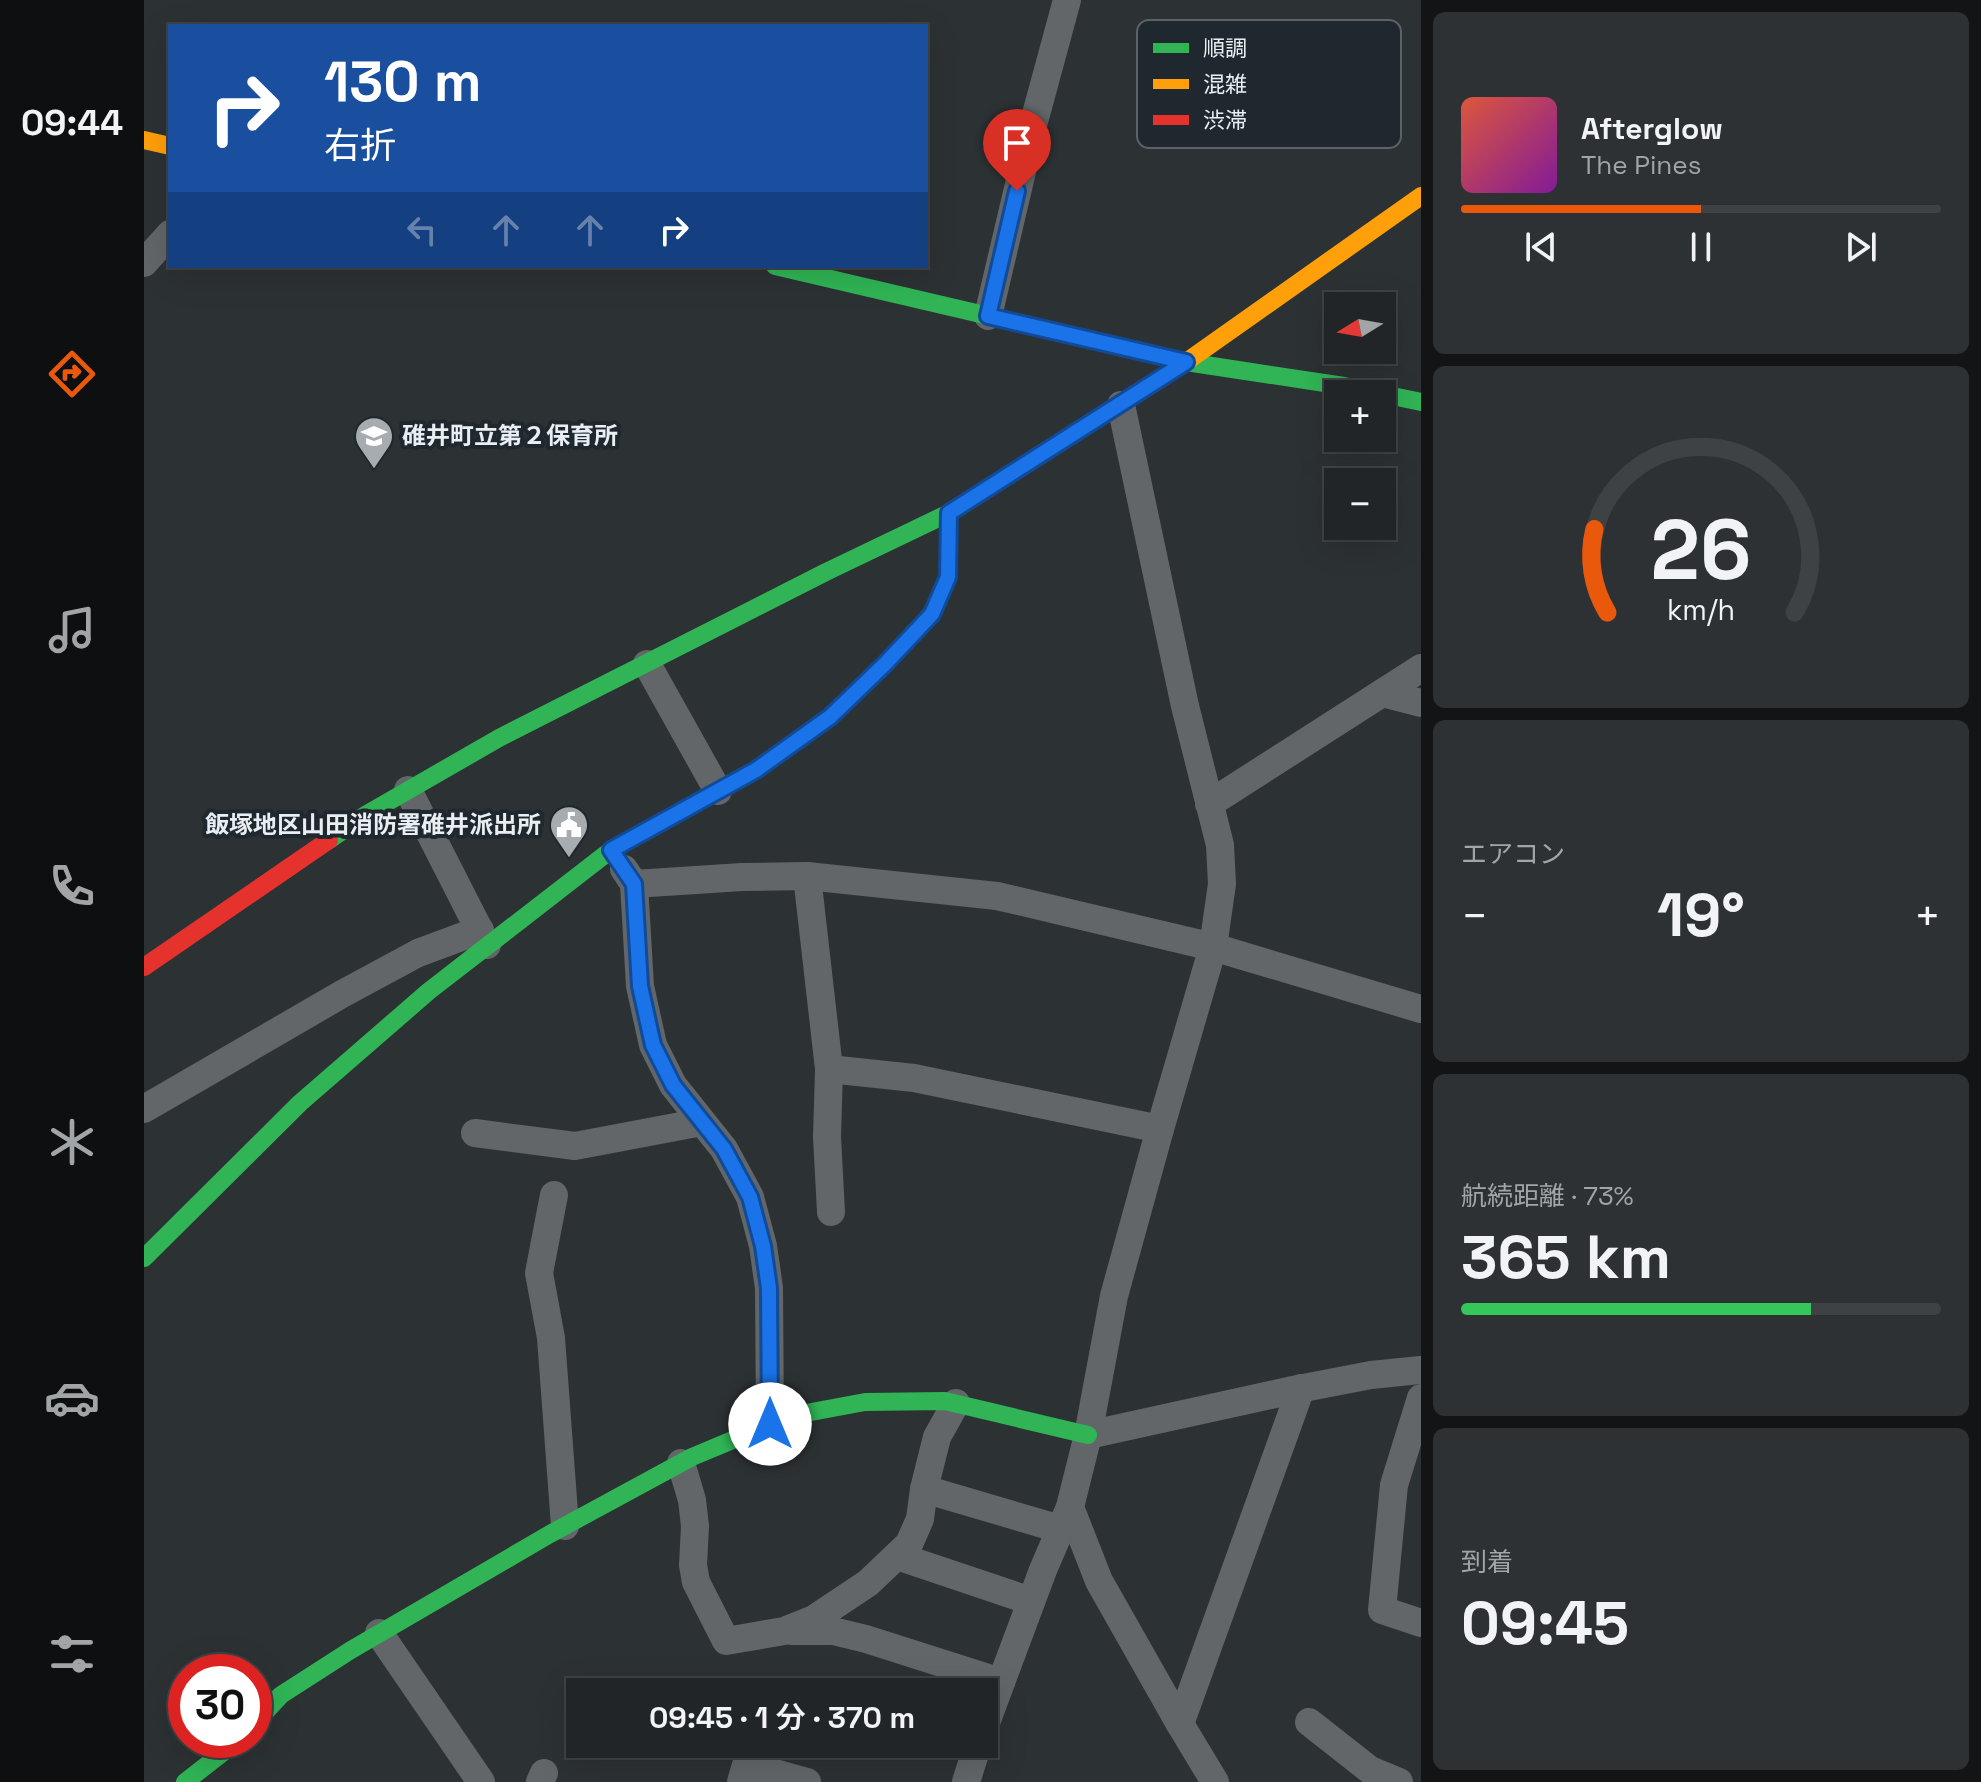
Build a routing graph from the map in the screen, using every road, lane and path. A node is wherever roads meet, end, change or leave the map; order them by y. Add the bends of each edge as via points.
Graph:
1 (1067, 0) edge
2 (144, 140) edge
3 (168, 146) edge
4 (1421, 196) edge
5 (168, 236) edge
6 (144, 263) edge
7 (784, 268) edge
8 (988, 316) junction
9 (1186, 362) junction
10 (1421, 402) edge
11 (1121, 405) junction
12 (949, 513) junction
13 (647, 664) junction
14 (1421, 668) edge
15 (1382, 693) junction
16 (1421, 703) edge
17 (408, 790) junction
18 (718, 791) junction
19 (1209, 804) junction
20 (611, 850) junction
21 (807, 876) junction
22 (634, 884) junction
23 (484, 938) junction
24 (1213, 947) junction
25 (144, 967) edge
26 (1421, 1009) edge
27 (829, 1069) junction
28 (144, 1109) edge
29 (702, 1122) junction
30 (1160, 1129) junction
31 (475, 1133) dead end
32 (554, 1195) dead end
33 (831, 1212) dead end
34 (144, 1258) edge
35 (1421, 1370) edge
36 (1301, 1388) junction
37 (1421, 1398) edge
38 (956, 1403) junction
39 (770, 1424) junction
40 (1088, 1435) junction
41 (681, 1463) junction
42 (924, 1489) junction
43 (1065, 1518) junction
44 (565, 1526) junction
45 (897, 1556) junction
46 (1031, 1601) junction
47 (1421, 1623) edge
48 (784, 1631) junction
49 (379, 1633) junction
50 (1001, 1682) junction
51 (998, 1690) edge
52 (272, 1705) edge
53 (1309, 1722) dead end
54 (1180, 1724) junction
55 (216, 1758) edge
56 (974, 1758) edge
57 (185, 1782) edge
58 (481, 1782) edge
59 (741, 1782) edge
60 (807, 1782) edge
61 (966, 1782) edge
62 (1215, 1782) edge
63 (1399, 1782) edge

1 - 8 street
2 - 3 street
4 - 9 street
5 - 6 street
7 - 8 street
8 - 9 street
9 - 10 street
9 - 11 street
11 - 12 street
11 - 19 street
12 - 13 street
12 - 18 street via 948,577 932,614 830,717
13 - 17 street
13 - 18 street
14 - 15 street
15 - 16 street
15 - 19 street
17 - 23 street
17 - 25 street
18 - 20 street
19 - 24 street via 1220,845 1222,884
20 - 22 street
20 - 23 street
21 - 22 street
21 - 24 street via 997,896
21 - 27 street
22 - 29 street via 640,986 653,1045 673,1085
23 - 28 street via 418,953
23 - 34 street via 300,1103
24 - 26 street
24 - 30 street
27 - 30 street via 914,1078
27 - 33 street
29 - 31 street via 575,1146
29 - 39 street via 750,1197 763,1246 769,1288
30 - 40 street via 1114,1296
32 - 44 street via 539,1273 551,1338
35 - 36 street
36 - 40 street
36 - 54 street
37 - 47 street via 1394,1485 1382,1610
38 - 39 street via 865,1402
38 - 40 street
38 - 42 street via 937,1437
39 - 41 street
40 - 43 street
41 - 44 street
41 - 48 street via 692,1500 696,1582 726,1641
42 - 43 street
42 - 45 street via 920,1519
43 - 46 street
43 - 54 street
44 - 49 street
45 - 46 street
45 - 48 street via 814,1619
46 - 50 street
48 - 50 street via 833,1631
49 - 52 street
49 - 58 street
50 - 51 street
53 - 63 street via 1370,1770
54 - 62 street
55 - 57 street
56 - 61 street
59 - 60 street via 746,1765

